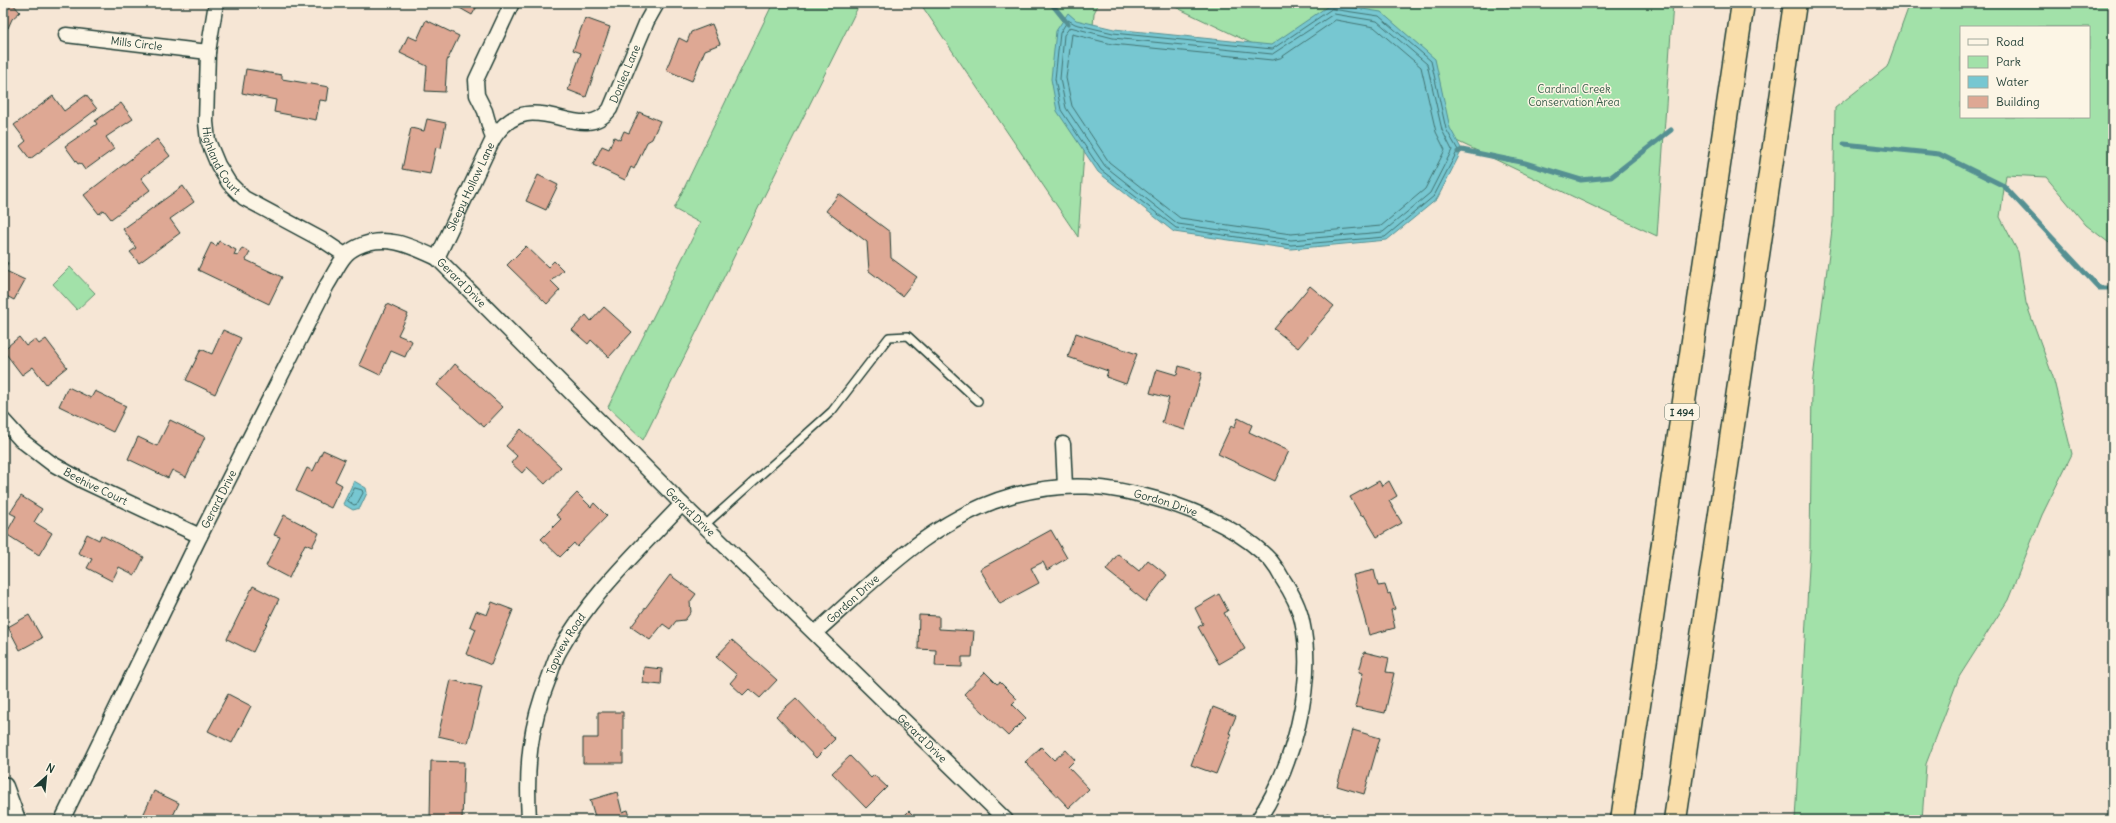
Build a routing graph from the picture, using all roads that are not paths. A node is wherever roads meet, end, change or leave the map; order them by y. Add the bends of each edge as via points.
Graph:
1 (216, 3) edge
2 (512, 3) edge
3 (1743, 3) edge
4 (1794, 3) edge
5 (656, 5) dead end
6 (66, 35) dead end
7 (208, 52) junction
8 (493, 138) junction
9 (345, 255) junction
10 (436, 258) junction
11 (978, 401) dead end
12 (3, 420) edge
13 (1063, 444) dead end
14 (1066, 486) junction
15 (682, 504) junction
16 (705, 525) junction
17 (200, 536) junction
18 (815, 633) junction
19 (3, 787) edge
20 (15, 820) edge
21 (62, 820) edge
22 (529, 820) edge
23 (1006, 820) edge
24 (1258, 820) edge
25 (1622, 820) edge
26 (1674, 820) edge

1 - 7 street, Highland Court
2 - 8 street, Sleepy Hollow Lane via 476,80 477,95
3 - 25 highway, I 494
4 - 26 highway
5 - 8 street, Donlea Lane via 605,116 598,121 582,122 536,113 525,114 507,121
6 - 7 street, Mills Circle
7 - 9 street, Highland Court via 208,141 218,165 230,183 244,198
8 - 10 street, Sleepy Hollow Lane
9 - 10 street, Gerard Drive via 365,243 387,240 406,244
9 - 17 street, Gerard Drive via 318,302
10 - 15 street, Gerard Drive
11 - 16 lane via 908,336 889,337 832,411
12 - 17 street, Beehive Court via 21,440 51,463
13 - 14 street
14 - 18 street, Gordon Drive via 1013,495 951,521 899,557
14 - 24 street, Gordon Drive via 1095,486 1140,495 1184,507 1219,523 1247,540 1272,562 1290,589 1302,620 1306,652 1304,686 1299,721 1286,763 1269,803
15 - 16 street, Gerard Drive
15 - 22 street, Topview Road via 589,606 559,650 542,694 530,738 527,785
16 - 18 street, Gerard Drive
17 - 21 street, Gerard Drive
18 - 23 street, Gerard Drive
19 - 20 street

